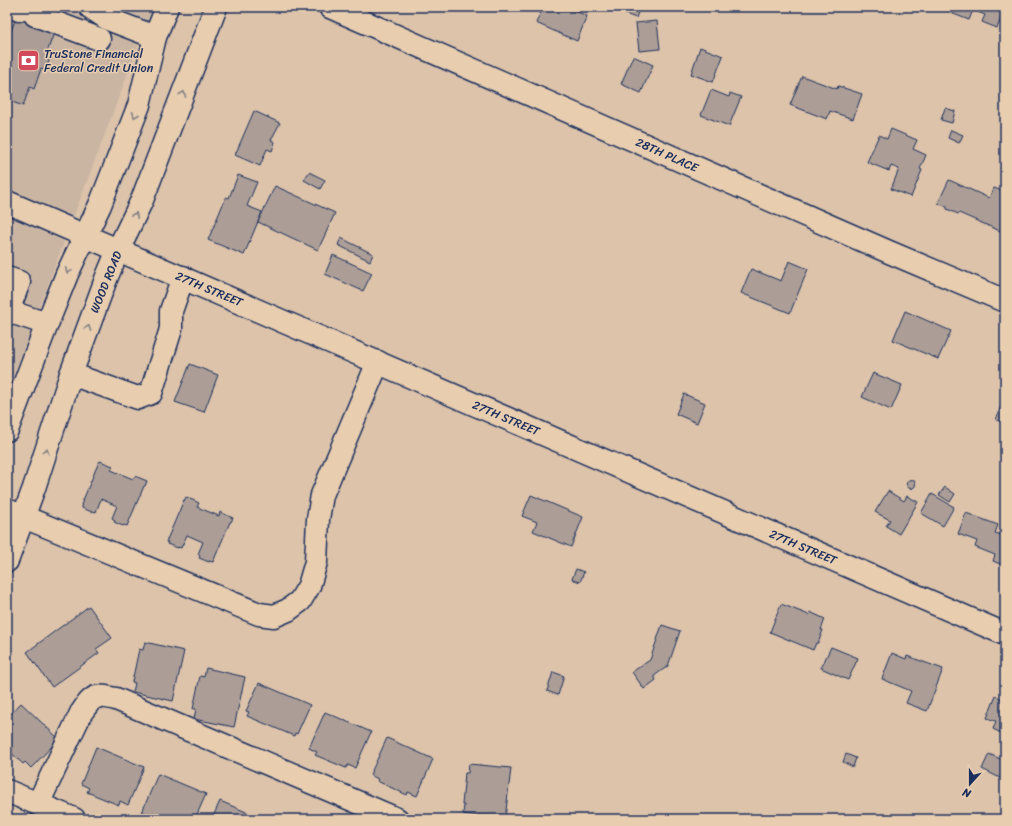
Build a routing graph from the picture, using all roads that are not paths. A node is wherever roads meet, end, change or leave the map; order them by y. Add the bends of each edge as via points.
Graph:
1 (90, 7) edge
2 (167, 7) edge
3 (216, 7) edge
4 (330, 7) edge
5 (29, 10) edge
6 (104, 29) junction
7 (155, 37) junction
8 (7, 202) edge
9 (85, 236) junction
10 (118, 250) junction
11 (183, 277) junction
12 (7, 278) edge
13 (1005, 301) edge
14 (8, 312) edge
15 (47, 324) junction
16 (378, 362) junction
17 (71, 374) junction
18 (7, 430) edge
19 (15, 513) edge
20 (7, 561) edge
21 (1005, 634) edge
22 (7, 791) edge
23 (38, 804) junction
24 (74, 819) edge
25 (397, 819) edge

1 - 6 street
2 - 7 street
10 -> 3 street, WOOD ROAD via 142,200
4 - 13 street, 28TH PLACE
5 - 6 street
6 - 7 street
7 -> 9 street via 139,105 100,205
8 - 9 street, 27TH STREET
9 - 10 street, 27TH STREET
9 -> 15 street
10 - 11 street, 27TH STREET
17 -> 10 street, WOOD ROAD
11 - 16 street, 27TH STREET
11 - 17 street via 171,311 171,329 151,393 138,398
12 - 14 street via 19,282
14 - 15 street
15 - 18 street
16 - 19 street via 322,495 316,562 309,586 300,601 274,616 259,614
16 - 21 street, 27TH STREET
19 -> 17 street, WOOD ROAD via 34,488
19 - 20 street, WOOD ROAD
22 - 23 street
23 - 24 street
23 - 25 street via 81,713 90,700 101,695 116,699

